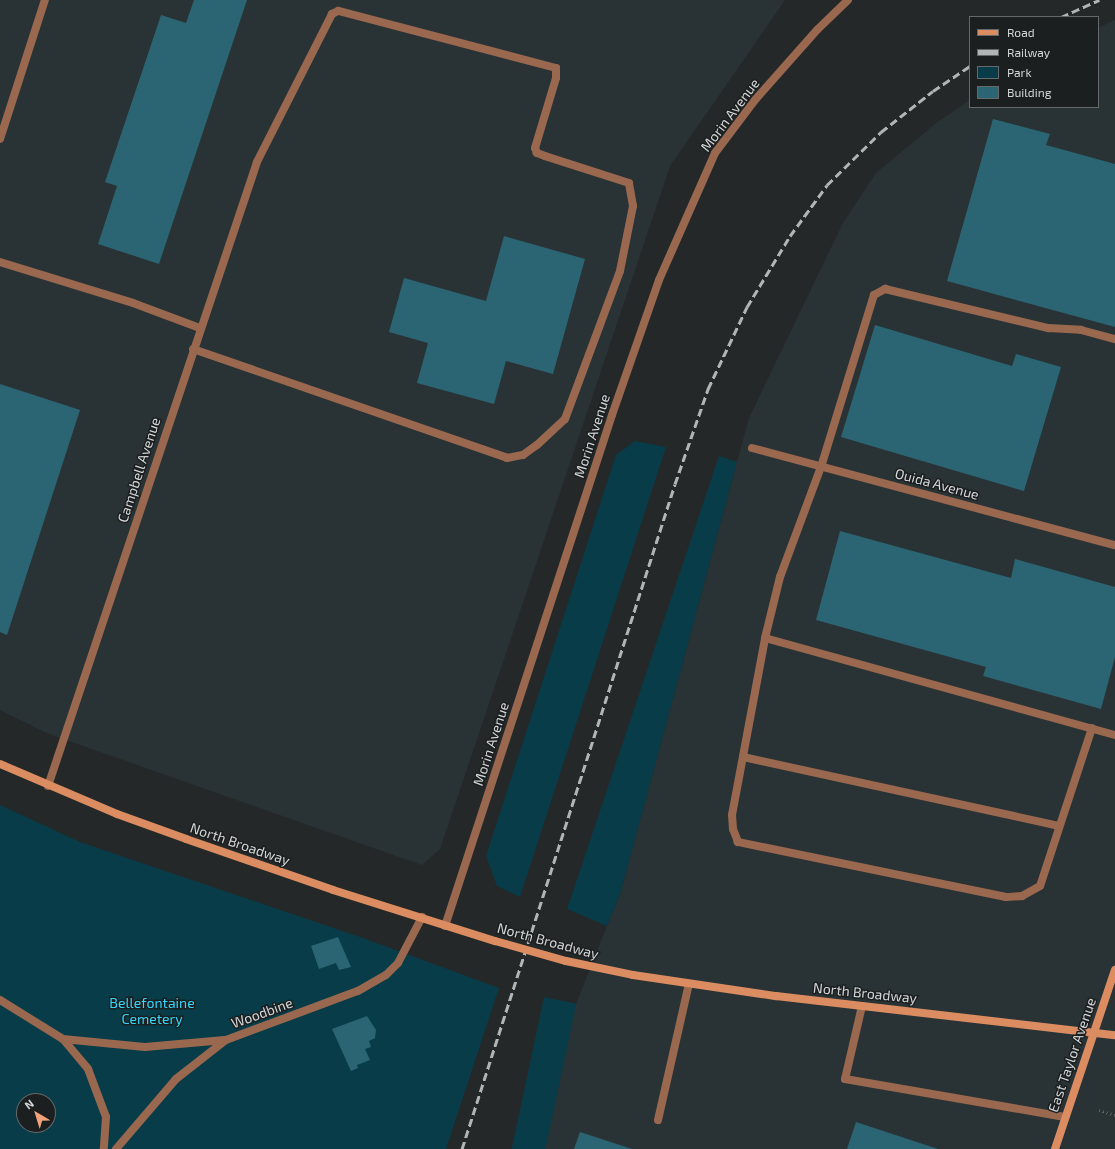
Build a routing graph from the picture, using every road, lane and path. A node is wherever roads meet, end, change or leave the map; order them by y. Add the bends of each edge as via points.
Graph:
1 (45, 0) edge
2 (848, 0) edge
3 (0, 139) edge
4 (0, 262) edge
5 (200, 328) junction
6 (1115, 340) edge
7 (193, 349) junction
8 (752, 448) dead end
9 (821, 467) junction
10 (1115, 545) edge
11 (765, 638) junction
12 (1092, 728) junction
13 (1115, 735) edge
14 (743, 757) junction
15 (0, 764) edge
16 (48, 786) junction
17 (1059, 826) junction
18 (422, 918) junction
19 (445, 926) junction
20 (1115, 970) edge
21 (689, 984) junction
22 (0, 1000) edge
23 (862, 1006) junction
24 (1094, 1033) junction
25 (1115, 1035) edge
26 (62, 1039) junction
27 (226, 1040) junction
28 (1099, 1110) dead end
29 (1115, 1115) edge
30 (1065, 1117) junction
31 (658, 1120) dead end
32 (104, 1149) edge
33 (116, 1149) edge
34 (1055, 1149) edge

1 - 3 street
2 - 19 street, Morin Avenue via 817,30 755,100 715,153 659,280 612,415
4 - 5 street via 133,303
5 - 7 street, Campbell Avenue
5 - 7 street, Campbell Avenue via 257,162 332,14 338,11 556,68 556,78 535,148 537,153 629,184 634,206 620,272 565,419 522,455 507,458
6 - 9 street via 1081,330 1048,328 885,289 874,295
7 - 16 street, Campbell Avenue
8 - 9 street, Ouida Avenue
9 - 10 street, Ouida Avenue
9 - 11 street via 780,577
11 - 12 street
11 - 14 street
12 - 13 street
12 - 17 street
14 - 17 street
14 - 17 street via 732,815 733,830 738,842 1006,897 1022,896 1040,886
15 - 16 main road, North Broadway
16 - 18 main road, North Broadway via 201,844
18 - 19 main road, North Broadway
18 - 27 street, Woodbine via 398,963 372,985
19 - 21 main road, North Broadway, bridge via 566,961 633,976
20 - 24 main road, East Taylor Avenue
21 - 23 main road, North Broadway
21 - 31 street
22 - 26 street
23 - 24 main road, North Broadway
23 - 30 street via 845,1079
24 - 25 main road, North Broadway
24 - 30 main road, East Taylor Avenue
26 - 27 street via 144,1047
26 - 32 street via 88,1069 106,1117
27 - 33 street, Woodbine via 176,1079
28 - 29 path
30 - 34 main road, East Taylor Avenue

